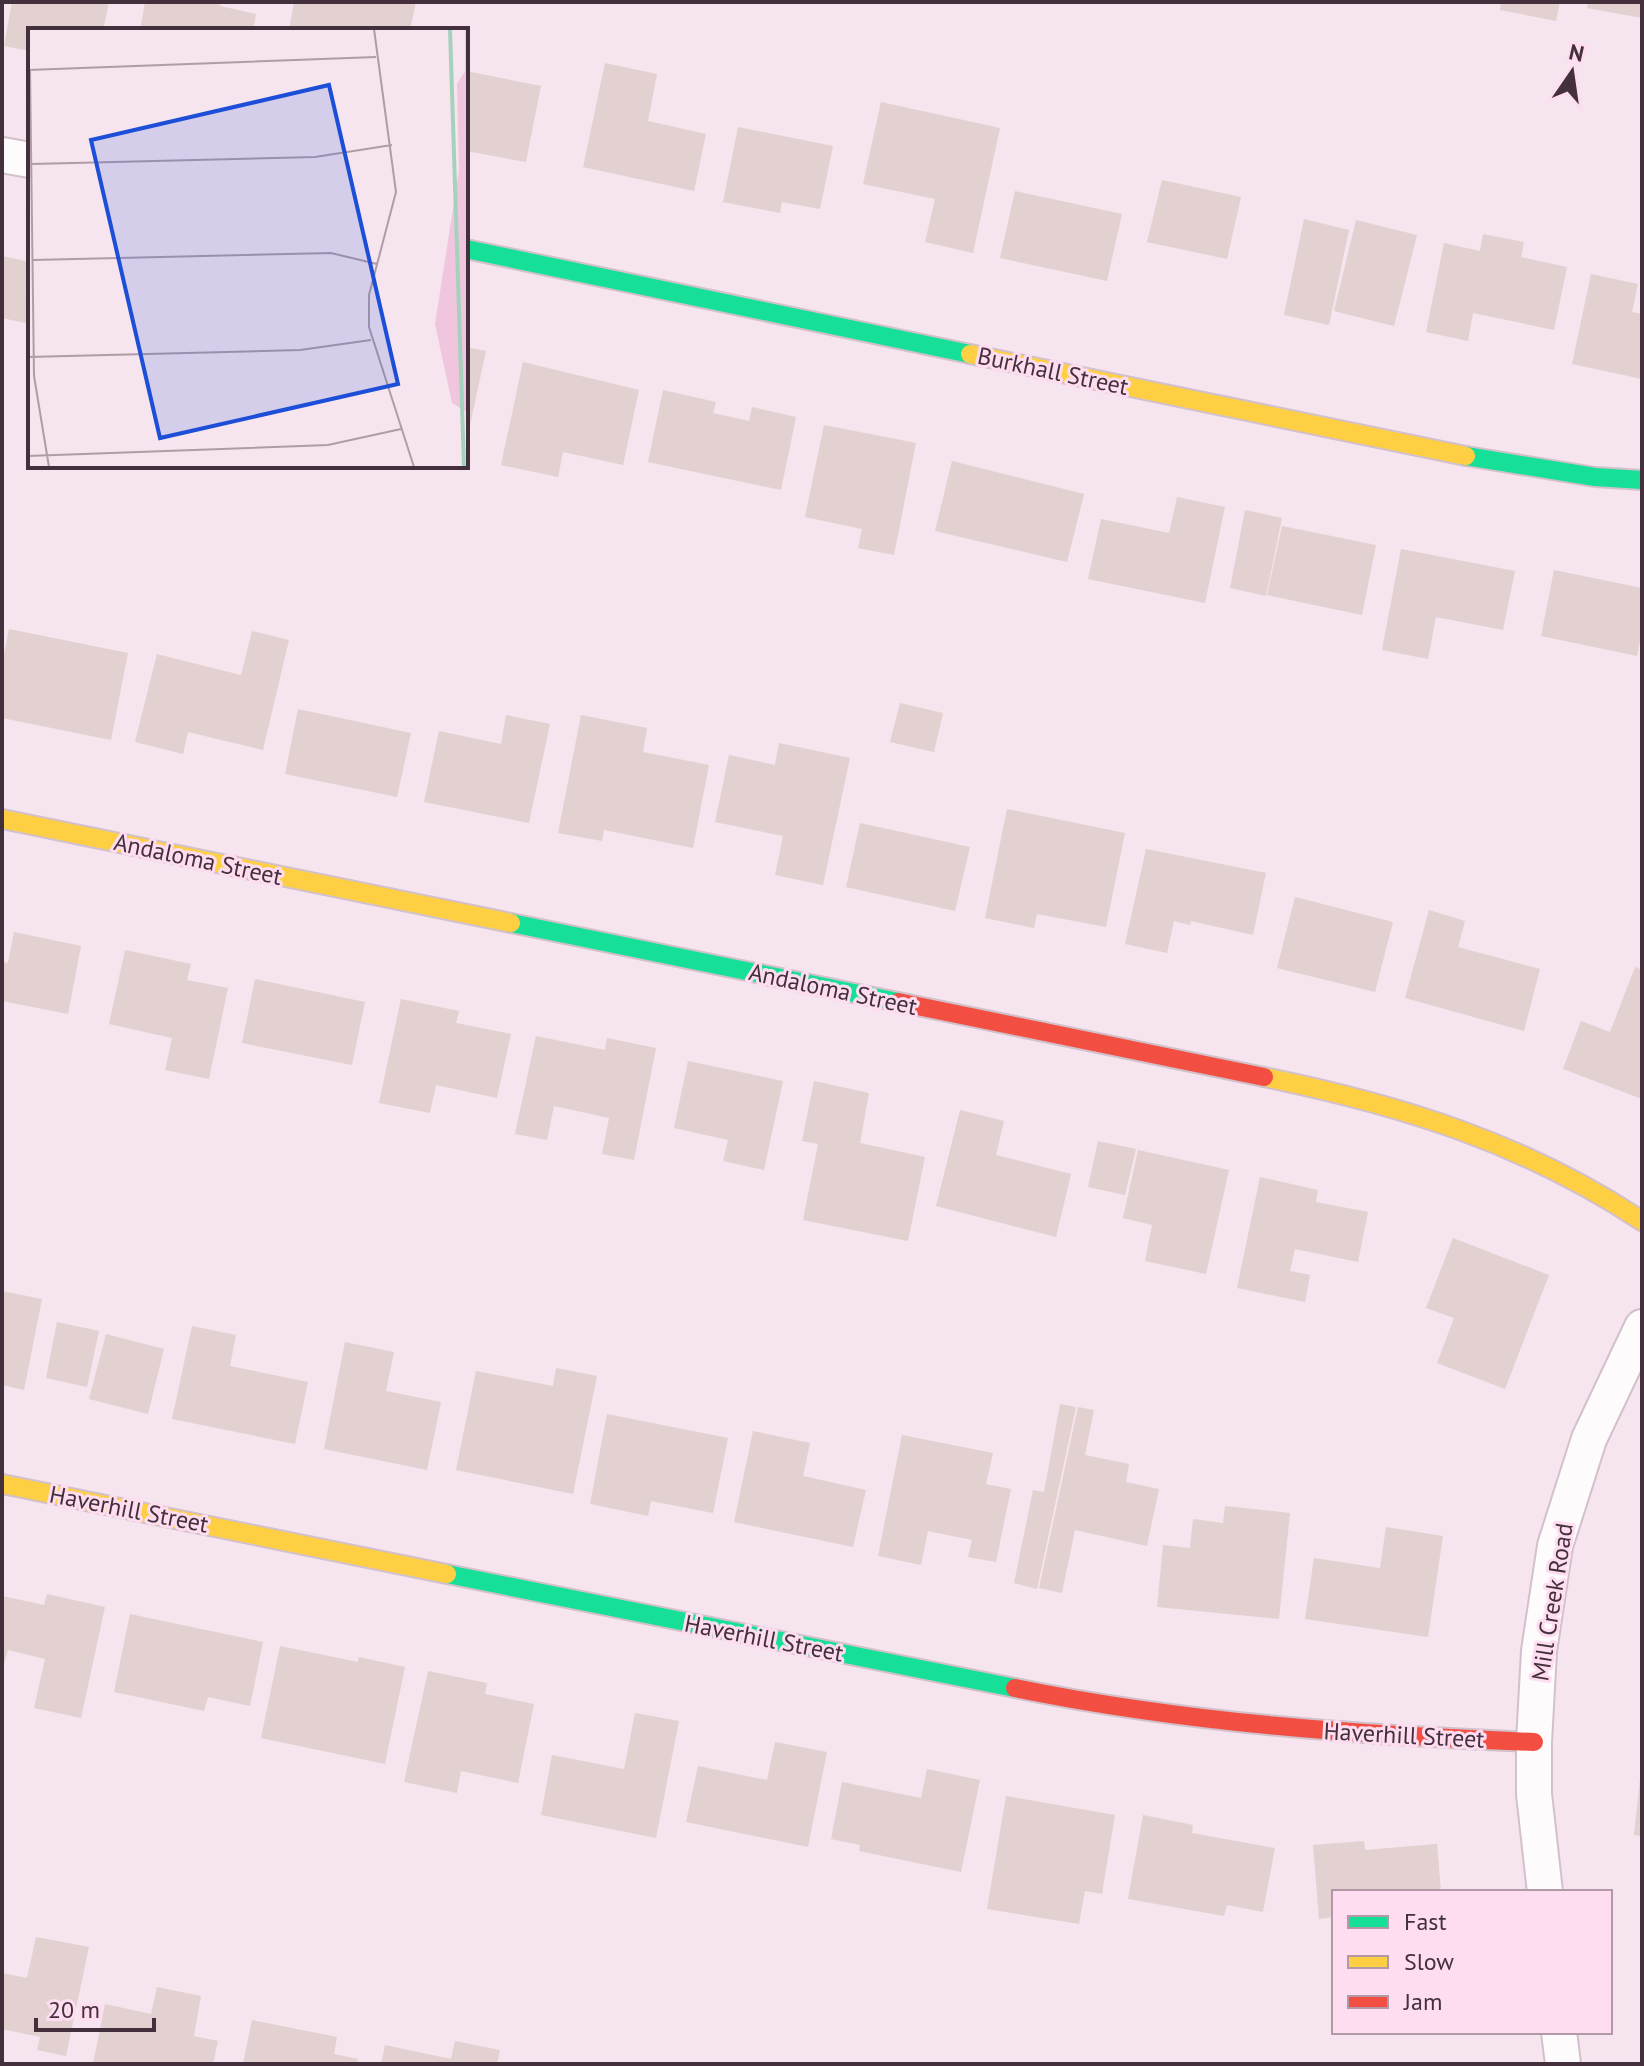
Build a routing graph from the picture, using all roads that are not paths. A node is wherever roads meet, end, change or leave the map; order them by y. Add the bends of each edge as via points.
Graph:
1 (2, 155) edge
2 (28, 160) edge
3 (468, 249) edge
4 (1642, 480) edge
5 (2, 819) edge
6 (1642, 1221) edge
7 (1642, 1327) edge
8 (2, 1484) edge
9 (1534, 1742) junction
10 (1545, 1890) edge
11 (1559, 2034) edge
12 (1563, 2064) edge

1 - 2 street
3 - 4 street, Burkhall Street via 1444,452
5 - 6 street, Andaloma Street via 1327,1090 1480,1134 1610,1198
7 - 9 street, Mill Creek Road via 1589,1439 1555,1546 1539,1651
8 - 9 street, Haverhill Street via 1053,1696 1220,1722
9 - 10 street, Mill Creek Road
11 - 12 street

